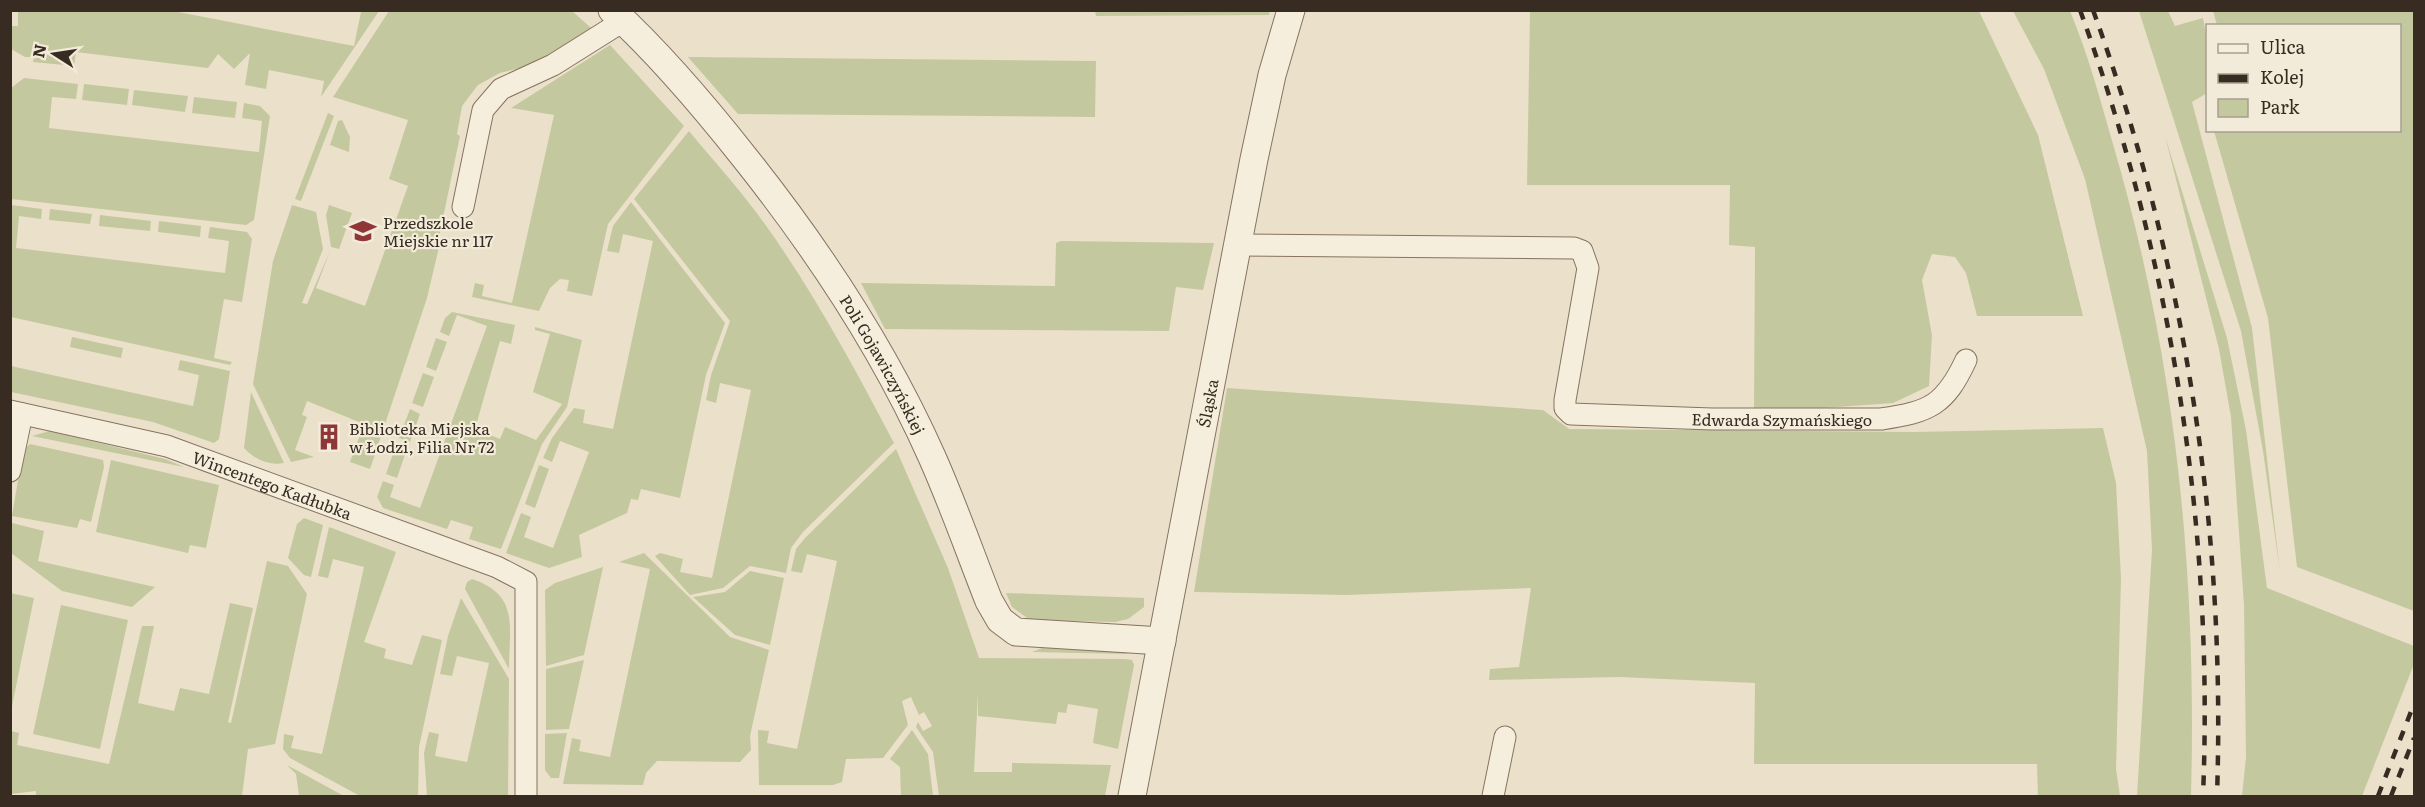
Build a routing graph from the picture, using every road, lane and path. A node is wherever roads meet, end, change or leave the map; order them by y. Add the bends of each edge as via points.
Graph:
1 (1291, 10) edge
2 (617, 16) edge
3 (463, 207) dead end
4 (1238, 245) junction
5 (1966, 360) dead end
6 (16, 413) edge
7 (10, 471) edge
8 (1162, 640) junction
9 (1505, 737) dead end
10 (526, 796) edge
11 (1132, 796) edge
12 (1493, 796) edge

1 - 4 street, Śląska via 1272,75
2 - 3 street via 553,65 501,89 483,110
2 - 8 street, Poli Gojawiczyńskiej via 710,112 841,287 888,368 932,457 1000,620 1016,632 1040,635
4 - 5 street, Edwarda Szymańskiego via 1575,248 1587,258 1588,268 1565,400 1565,408 1571,414 1881,419 1932,406 1946,396
4 - 8 street, Śląska
6 - 7 street
6 - 10 street, Wincentego Kadłubka via 167,446 475,559 526,582
8 - 11 street, Śląska
9 - 12 street

